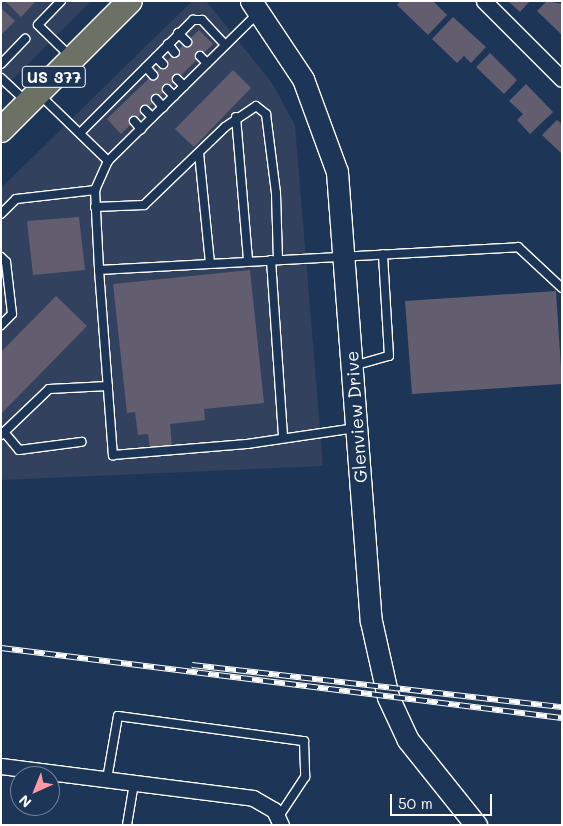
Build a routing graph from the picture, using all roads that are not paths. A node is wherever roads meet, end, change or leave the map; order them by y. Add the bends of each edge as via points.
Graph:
1 (61, 1) edge
2 (484, 1) edge
3 (125, 3) edge
4 (256, 6) edge
5 (178, 33) junction
6 (25, 39) dead end
7 (187, 42) dead end
8 (168, 44) junction
9 (225, 45) junction
10 (175, 53) dead end
11 (200, 56) dead end
12 (156, 57) junction
13 (73, 58) junction
14 (208, 63) junction
15 (1, 64) edge
16 (163, 64) dead end
17 (146, 67) junction
18 (189, 68) dead end
19 (153, 74) dead end
20 (196, 75) junction
21 (1, 78) edge
22 (135, 78) junction
23 (177, 79) dead end
24 (562, 79) edge
25 (142, 85) dead end
26 (184, 86) junction
27 (125, 89) junction
28 (167, 89) dead end
29 (131, 96) dead end
30 (174, 96) junction
31 (33, 98) junction
32 (113, 100) junction
33 (156, 100) dead end
34 (120, 107) dead end
35 (163, 107) junction
36 (145, 110) dead end
37 (152, 117) junction
38 (236, 117) junction
39 (134, 121) dead end
40 (141, 129) junction
41 (1, 130) edge
42 (80, 133) junction
43 (199, 153) junction
44 (108, 161) junction
45 (94, 190) junction
46 (95, 207) junction
47 (1, 214) edge
48 (383, 254) junction
49 (344, 255) junction
50 (1, 257) edge
51 (274, 259) junction
52 (248, 261) junction
53 (210, 263) junction
54 (98, 270) junction
55 (562, 288) edge
56 (1, 325) edge
57 (353, 366) junction
58 (108, 386) junction
59 (358, 428) junction
60 (3, 433) edge
61 (284, 438) junction
62 (81, 442) dead end
63 (1, 766) edge
64 (107, 779) junction
65 (134, 783) junction
66 (280, 822) edge
67 (127, 825) edge
68 (476, 825) edge

1 - 13 lane via 38,25
2 - 24 street
3 - 13 main road, US 377
4 - 9 lane
4 - 49 main road, Glenview Drive via 299,71 324,125 337,172
5 - 7 lane
5 - 8 lane
5 - 9 lane via 193,20 202,20
6 - 15 lane
8 - 10 lane
8 - 12 lane
9 - 14 lane
11 - 14 lane
12 - 16 lane
12 - 17 lane
13 - 31 main road, US 377
14 - 20 lane
17 - 19 lane
17 - 22 lane
18 - 20 lane
20 - 26 lane
21 - 31 lane
22 - 25 lane
22 - 27 lane
23 - 26 lane
26 - 30 lane
27 - 29 lane
27 - 32 lane
28 - 30 lane
30 - 35 lane
31 - 41 main road, US 377
31 - 42 lane
32 - 34 lane
32 - 42 lane
33 - 35 lane
35 - 37 lane
36 - 37 lane
37 - 40 lane
38 - 43 lane
38 - 51 lane via 256,106 266,114 276,193
38 - 52 lane
39 - 40 lane
40 - 44 lane
42 - 44 lane
43 - 46 lane via 144,205
43 - 53 lane
44 - 45 lane
45 - 46 lane
45 - 47 lane via 16,199
46 - 54 lane
48 - 49 lane
48 - 55 lane via 518,247
48 - 57 lane via 389,356
49 - 51 lane
49 - 57 main road, Glenview Drive
50 - 56 lane via 6,262 12,314
51 - 52 lane
51 - 61 lane
52 - 53 lane
53 - 54 lane
54 - 58 lane
57 - 59 main road, Glenview Drive
58 - 60 lane via 49,389
58 - 61 lane via 113,455
59 - 61 lane
59 - 68 main road, Glenview Drive via 371,621 388,697 408,740 435,780
60 - 62 lane via 19,450
63 - 64 street
64 - 65 street
64 - 66 lane via 118,716 304,741 305,777
65 - 66 street via 253,798 274,810
65 - 67 lane

